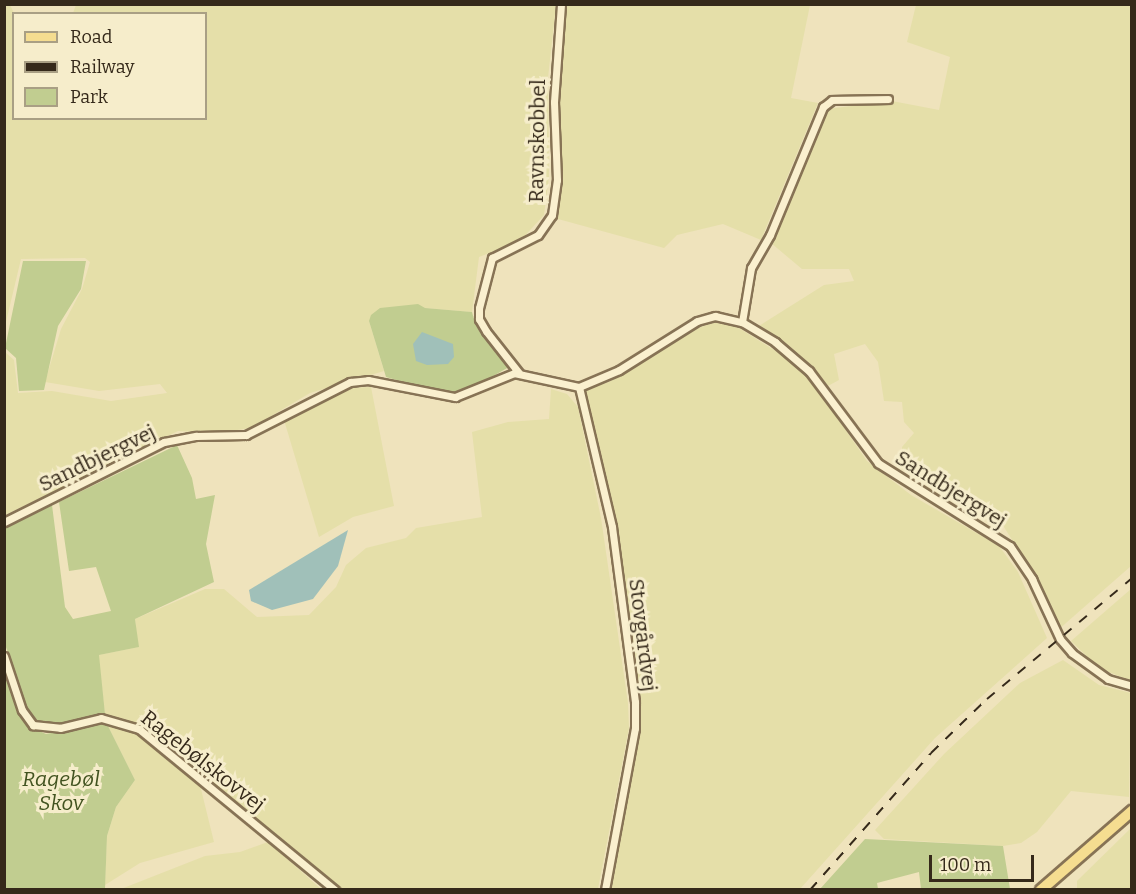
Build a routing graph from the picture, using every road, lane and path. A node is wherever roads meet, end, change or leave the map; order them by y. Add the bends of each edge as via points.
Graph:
1 (561, 4) edge
2 (888, 99) dead end
3 (742, 322) junction
4 (519, 374) junction
5 (579, 387) junction
6 (4, 522) edge
7 (4, 656) edge
8 (1131, 686) edge
9 (1131, 812) edge
10 (335, 890) edge
11 (605, 890) edge
12 (1041, 890) edge

1 - 4 street, Ravnskobbel via 552,215 538,235 492,258 479,308 479,319 486,331
2 - 3 street via 832,100 823,107 770,235 751,268
3 - 5 street, Sandbjergvej via 705,317 619,370
3 - 8 street, Sandbjergvej via 775,342 808,371 863,447 894,476 1010,546 1023,562 1060,639 1086,665 1108,679
4 - 5 street
4 - 6 street, Sandbjergvej via 455,397 368,380 350,382 246,435 196,436 164,442
5 - 11 street, Stovgårdvej via 612,527 635,702 635,728
7 - 10 street, Ragebølskovvej via 22,710 33,725 60,728 101,718 139,729
9 - 12 main road

